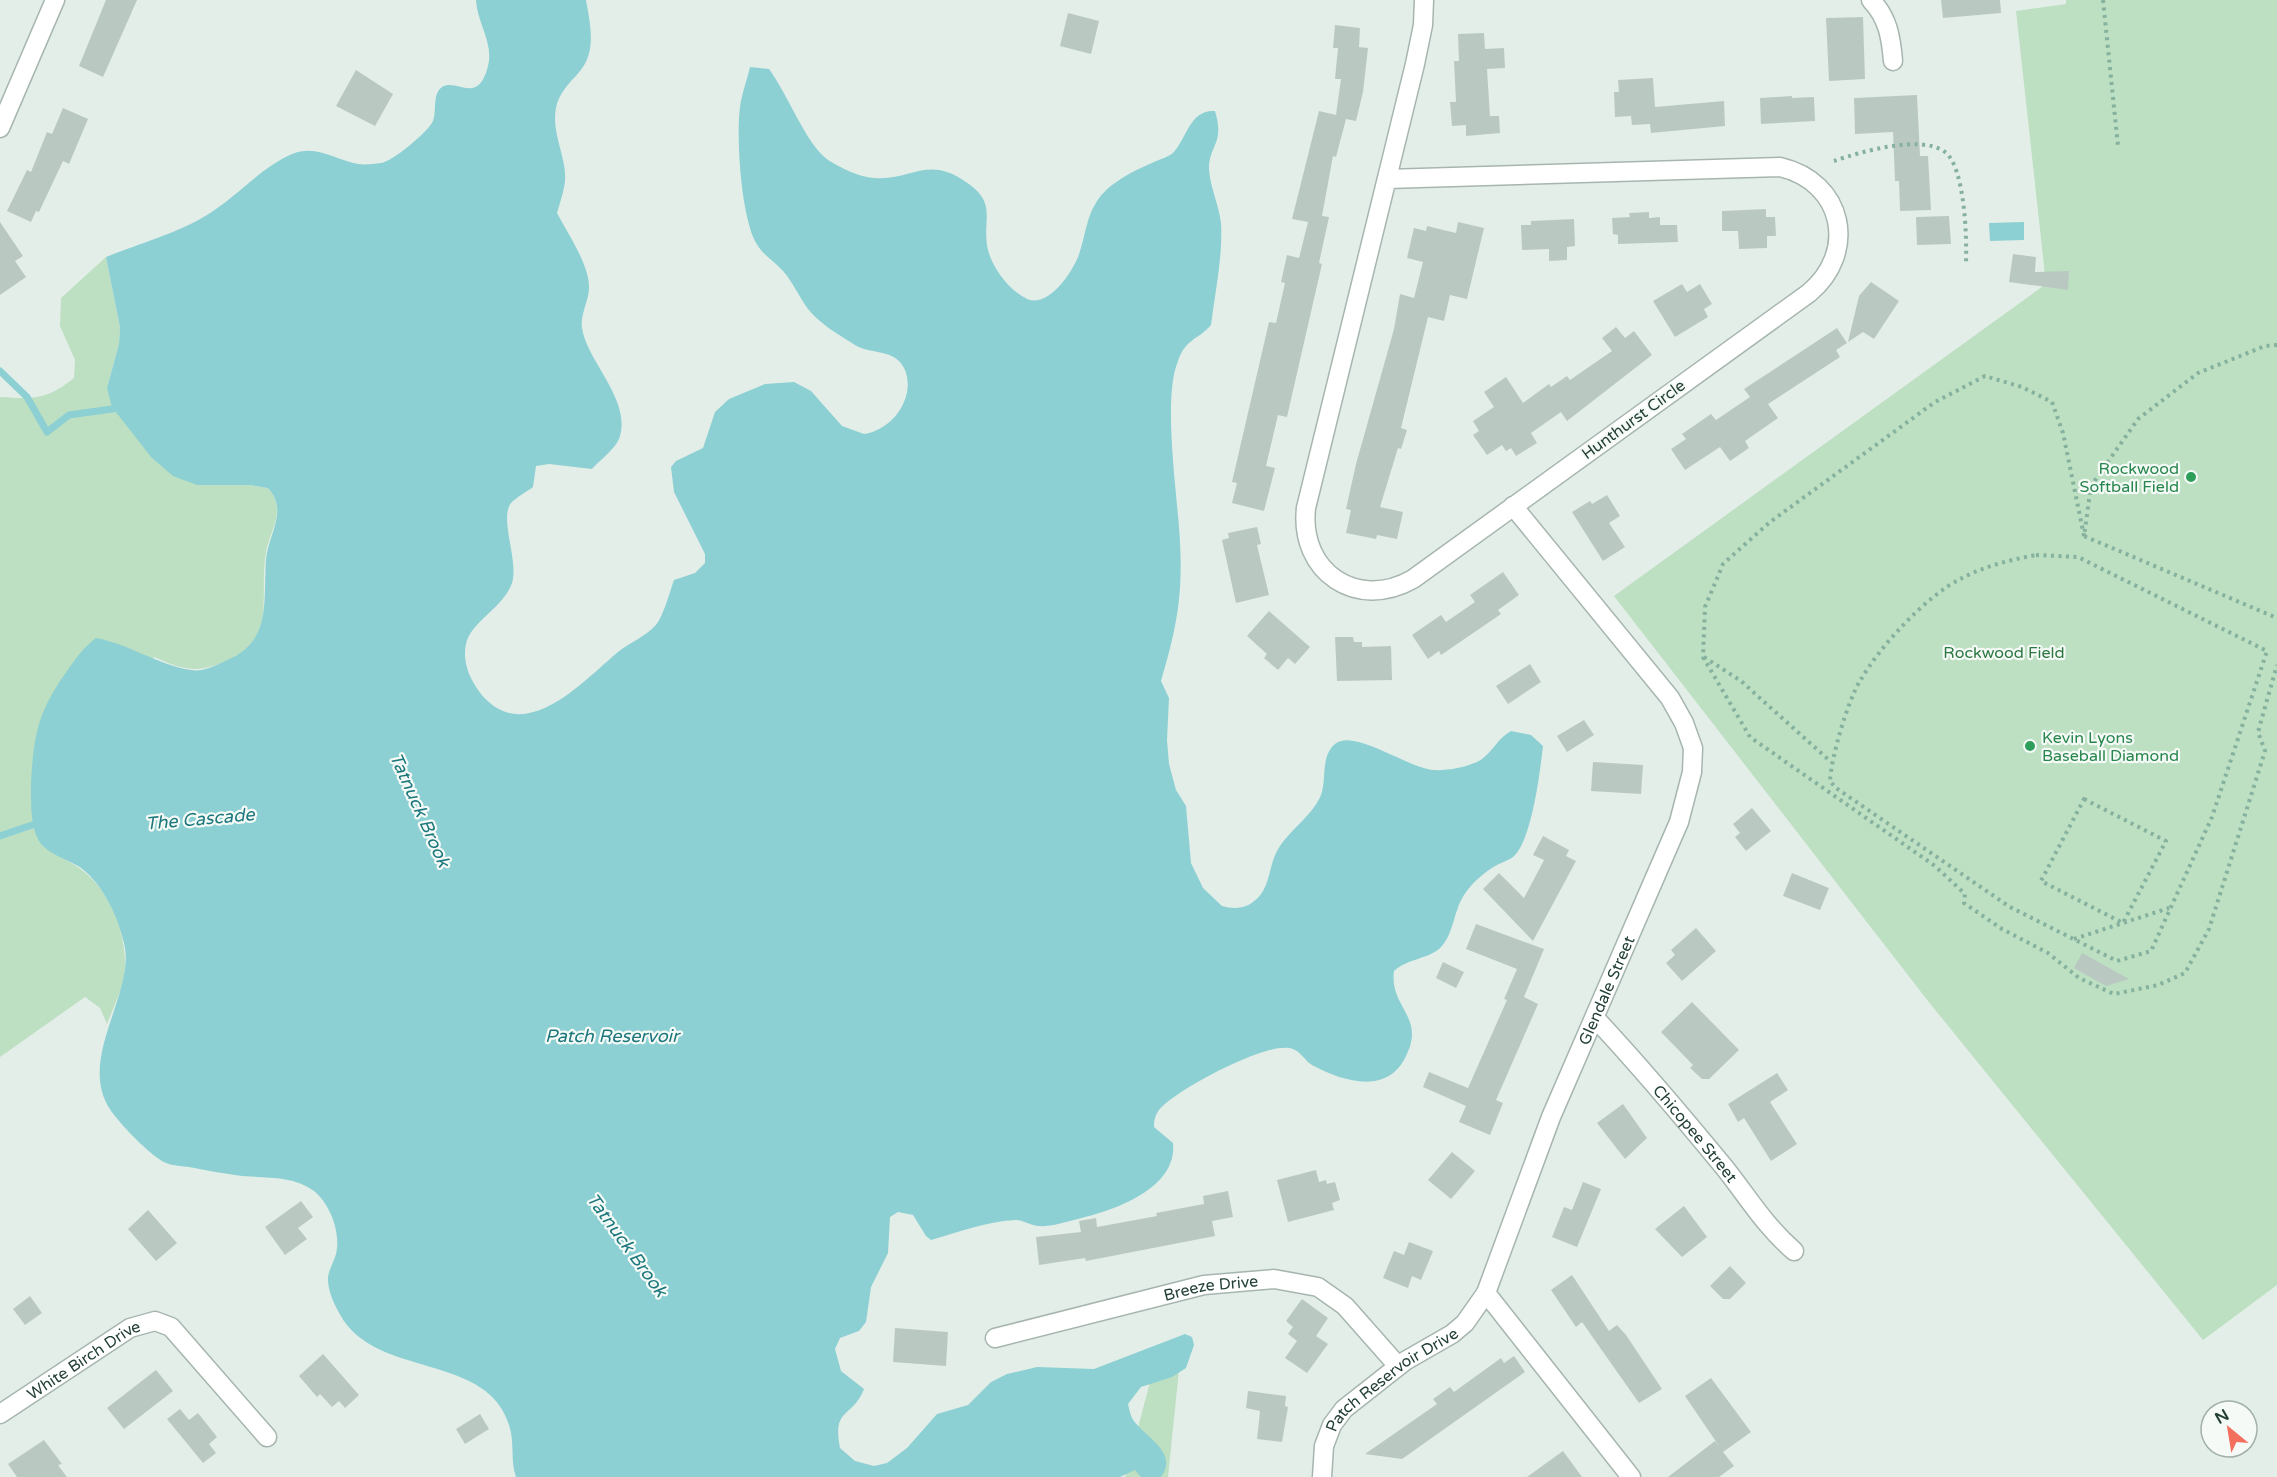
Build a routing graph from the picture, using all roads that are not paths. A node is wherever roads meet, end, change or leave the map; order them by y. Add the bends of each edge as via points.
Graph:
1 (55, 0) edge
2 (1424, 0) edge
3 (1871, 0) edge
4 (1893, 61) dead end
5 (0, 128) edge
6 (1387, 179) junction
7 (1513, 506) junction
8 (1595, 1018) junction
9 (1794, 1251) dead end
10 (1486, 1293) junction
11 (995, 1338) dead end
12 (1398, 1366) junction
13 (0, 1414) edge
14 (267, 1437) dead end
15 (1322, 1477) edge
16 (1631, 1477) edge

1 - 5 street
2 - 6 street, Hunthurst Circle via 1418,53
3 - 4 street via 1887,23
6 - 7 street, Hunthurst Circle via 1306,508 1308,543 1319,564 1336,580 1358,589 1381,591 1413,579
6 - 7 street, Hunthurst Circle via 1780,167 1819,186 1836,215 1838,247 1831,268 1817,285
7 - 8 street, Glendale Street via 1670,698 1693,748 1692,772 1679,822
8 - 9 street, Chicopee Street via 1662,1090 1728,1171 1755,1212
8 - 10 street, Glendale Street via 1551,1117
10 - 12 street, Patch Reservoir Drive via 1452,1334
10 - 16 street
11 - 12 street, Breeze Drive via 1204,1286 1274,1279 1318,1287 1345,1306
12 - 15 street, Patch Reservoir Drive via 1344,1408 1332,1425 1324,1446
13 - 14 street, White Birch Drive via 130,1328 155,1321 171,1327

